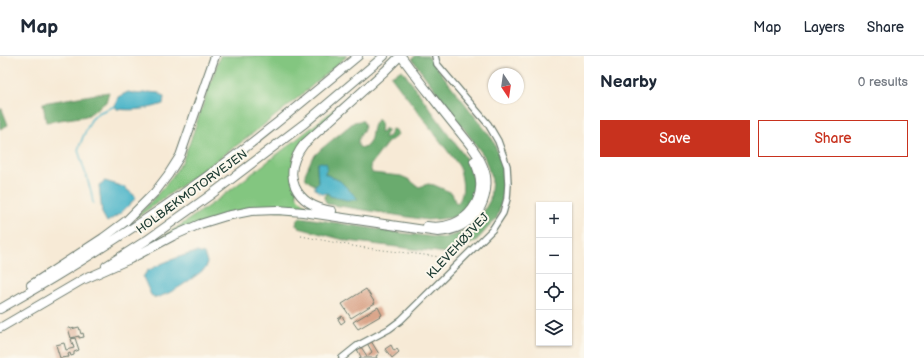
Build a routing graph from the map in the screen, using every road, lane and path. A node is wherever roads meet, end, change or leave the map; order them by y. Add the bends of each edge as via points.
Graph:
1 (215, 56) edge
2 (358, 56) edge
3 (384, 56) edge
4 (401, 56) edge
5 (435, 56) edge
6 (428, 93) junction
7 (300, 236) dead end
8 (464, 257) junction
9 (85, 279) junction
10 (1, 309) edge
11 (0, 328) edge
12 (342, 358) edge

1 - 10 highway via 180,156 155,192 126,221
2 - 10 highway, HOLBÆKMOTORVEJEN via 294,110 200,182 76,264
3 - 9 highway, HOLBÆKMOTORVEJEN via 305,123 209,196 147,240
4 - 6 highway
4 - 6 highway via 304,144 294,162 292,174 294,185 301,196 320,209 431,227 453,224 464,218 474,207 479,194 478,170 471,155
5 - 8 street, KLEVEHØJVEJ via 438,64 488,124 498,141 506,166 508,184 503,213 492,230
6 - 9 highway via 476,153 486,177 482,204 474,216 462,226 438,232 303,212 251,211 200,224
7 - 8 path via 366,248 441,257
8 - 12 street, KLEVEHØJVEJ via 401,320
9 - 11 highway, HOLBÆKMOTORVEJEN

